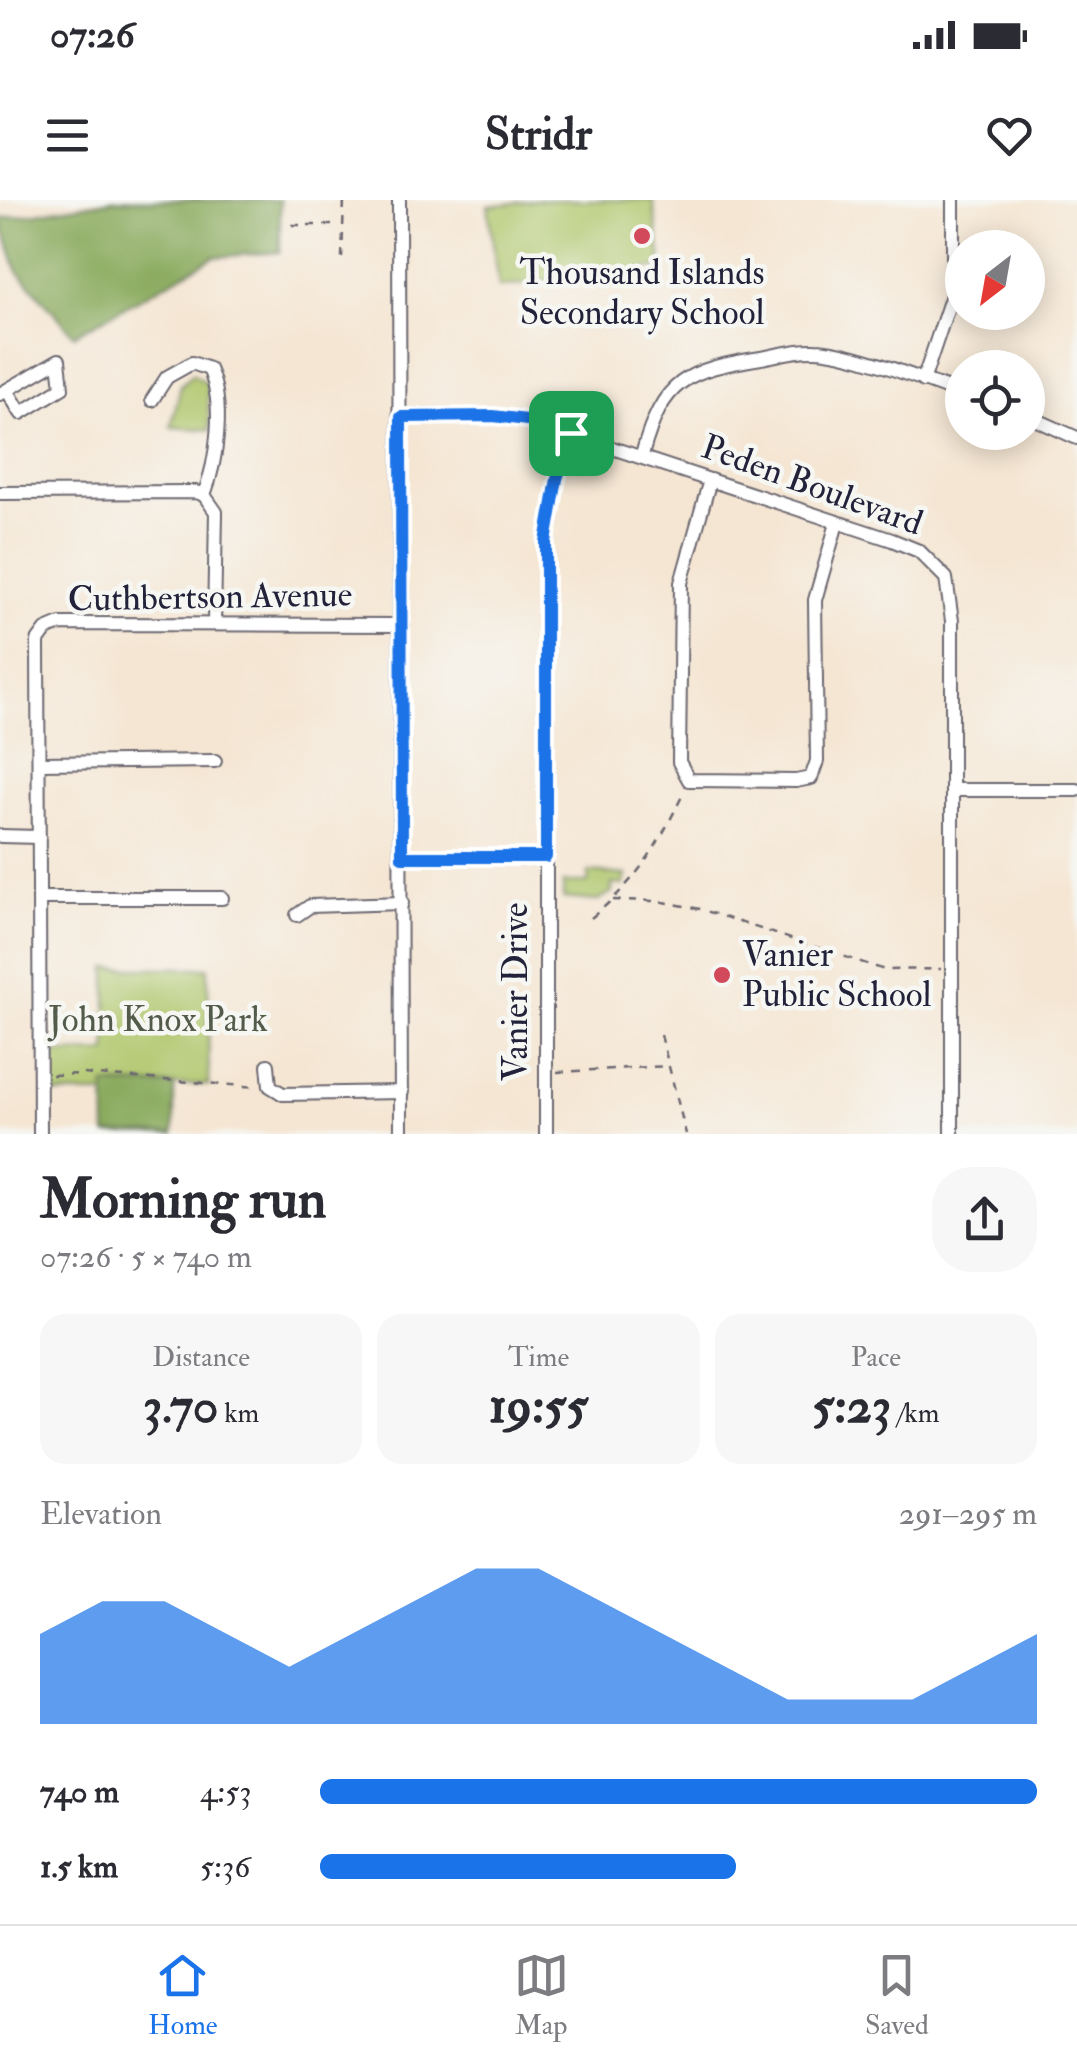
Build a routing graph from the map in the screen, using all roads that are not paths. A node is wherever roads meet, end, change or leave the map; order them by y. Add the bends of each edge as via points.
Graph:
1 (399, 200) edge
2 (953, 200) edge
3 (923, 381) junction
4 (945, 388) edge
5 (4, 392) edge
6 (152, 400) dead end
7 (401, 417) junction
8 (1045, 424) edge
9 (571, 433) junction
10 (1077, 438) edge
11 (642, 456) junction
12 (710, 480) junction
13 (0, 493) edge
14 (204, 495) junction
15 (837, 523) junction
16 (214, 624) junction
17 (402, 625) junction
18 (215, 761) dead end
19 (39, 762) junction
20 (953, 790) junction
21 (1077, 790) edge
22 (0, 836) edge
23 (40, 836) junction
24 (40, 898) junction
25 (222, 898) dead end
26 (402, 903) junction
27 (297, 915) dead end
28 (268, 1065) dead end
29 (402, 1092) junction
30 (40, 1134) edge
31 (402, 1134) edge
32 (546, 1134) edge
33 (952, 1134) edge

1 - 7 street
2 - 3 street via 953,292
3 - 4 street
3 - 11 street via 814,350 722,364 670,389
5 - 5 street via 21,413 62,388 60,360
6 - 14 street via 167,378 192,363 209,369 216,383 216,458
7 - 9 street, Peden Boulevard via 493,416
7 - 17 street
8 - 10 street
9 - 11 street, Peden Boulevard
9 - 32 street, Vanier Drive via 546,542
11 - 12 street, Peden Boulevard
12 - 15 street, Peden Boulevard
12 - 15 street via 681,582 679,762 690,780 811,778 817,762 815,600
13 - 14 street
14 - 16 street via 216,512
15 - 20 street, Peden Boulevard via 919,551 946,578
16 - 17 street, Cuthbertson Avenue
16 - 19 street, Cuthbertson Avenue via 60,624 46,630 38,641
17 - 26 street
18 - 19 street
19 - 23 street, Cuthbertson Avenue
20 - 21 street
20 - 33 street, Peden Boulevard
22 - 23 street
23 - 24 street, Cuthbertson Avenue
24 - 25 street
24 - 30 street, Cuthbertson Avenue
26 - 27 street via 310,906
26 - 29 street
28 - 29 street via 270,1086 283,1094
29 - 31 street

